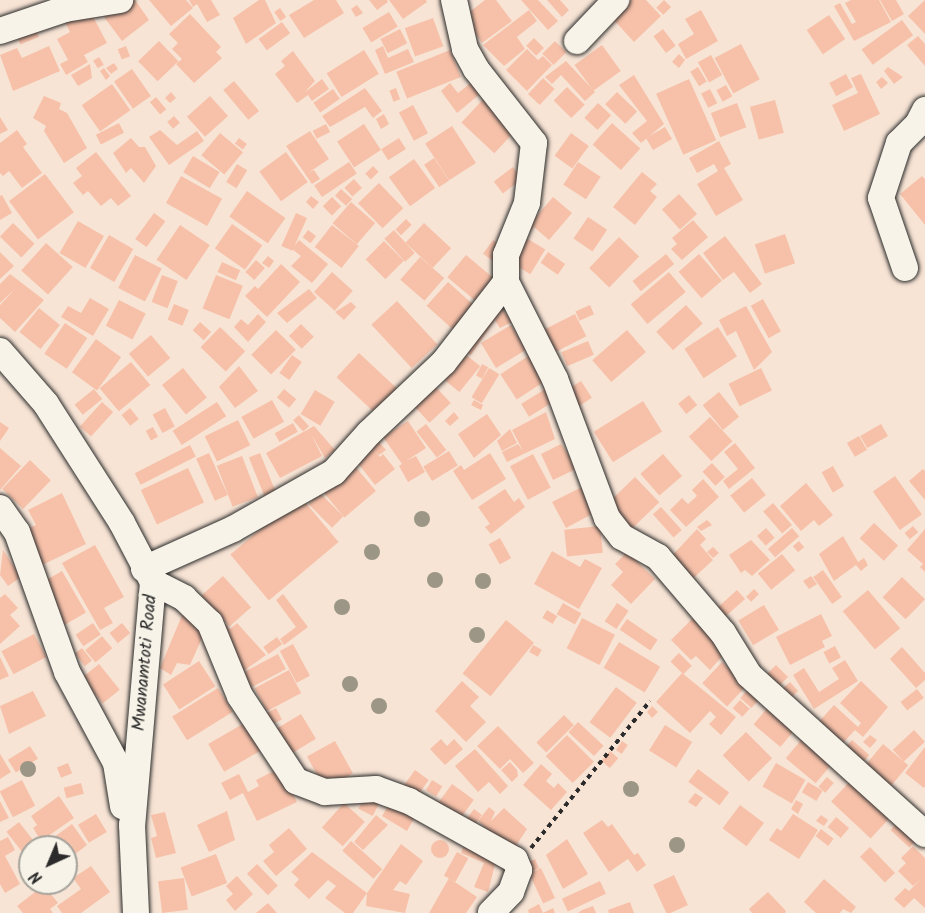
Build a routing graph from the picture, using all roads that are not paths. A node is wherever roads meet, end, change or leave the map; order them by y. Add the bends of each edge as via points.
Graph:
1 (120, 0) edge
2 (454, 0) edge
3 (616, 0) edge
4 (0, 31) edge
5 (577, 41) dead end
6 (925, 110) edge
7 (905, 268) dead end
8 (506, 282) junction
9 (0, 351) edge
10 (0, 508) edge
11 (148, 576) junction
12 (925, 834) edge
13 (134, 866) junction
14 (136, 913) edge
15 (491, 913) edge

1 - 4 street via 65,9
2 - 8 street via 465,49 476,69 534,144 527,203 506,255
3 - 5 street
6 - 7 street via 918,124 899,143 881,198
8 - 11 street via 444,362 334,472
8 - 12 street via 555,379 607,518 622,537 658,557 723,633 749,675
9 - 11 street, Mwanamtoti Road via 46,404 71,442 123,524
10 - 13 street via 17,532 67,672 116,763
11 - 13 street, Mwanamtoti Road via 135,773
11 - 15 street via 184,598 210,623 240,696 296,781 325,792 376,789 409,801 509,856 519,870 511,892
13 - 14 street, Mwanamtoti Road

